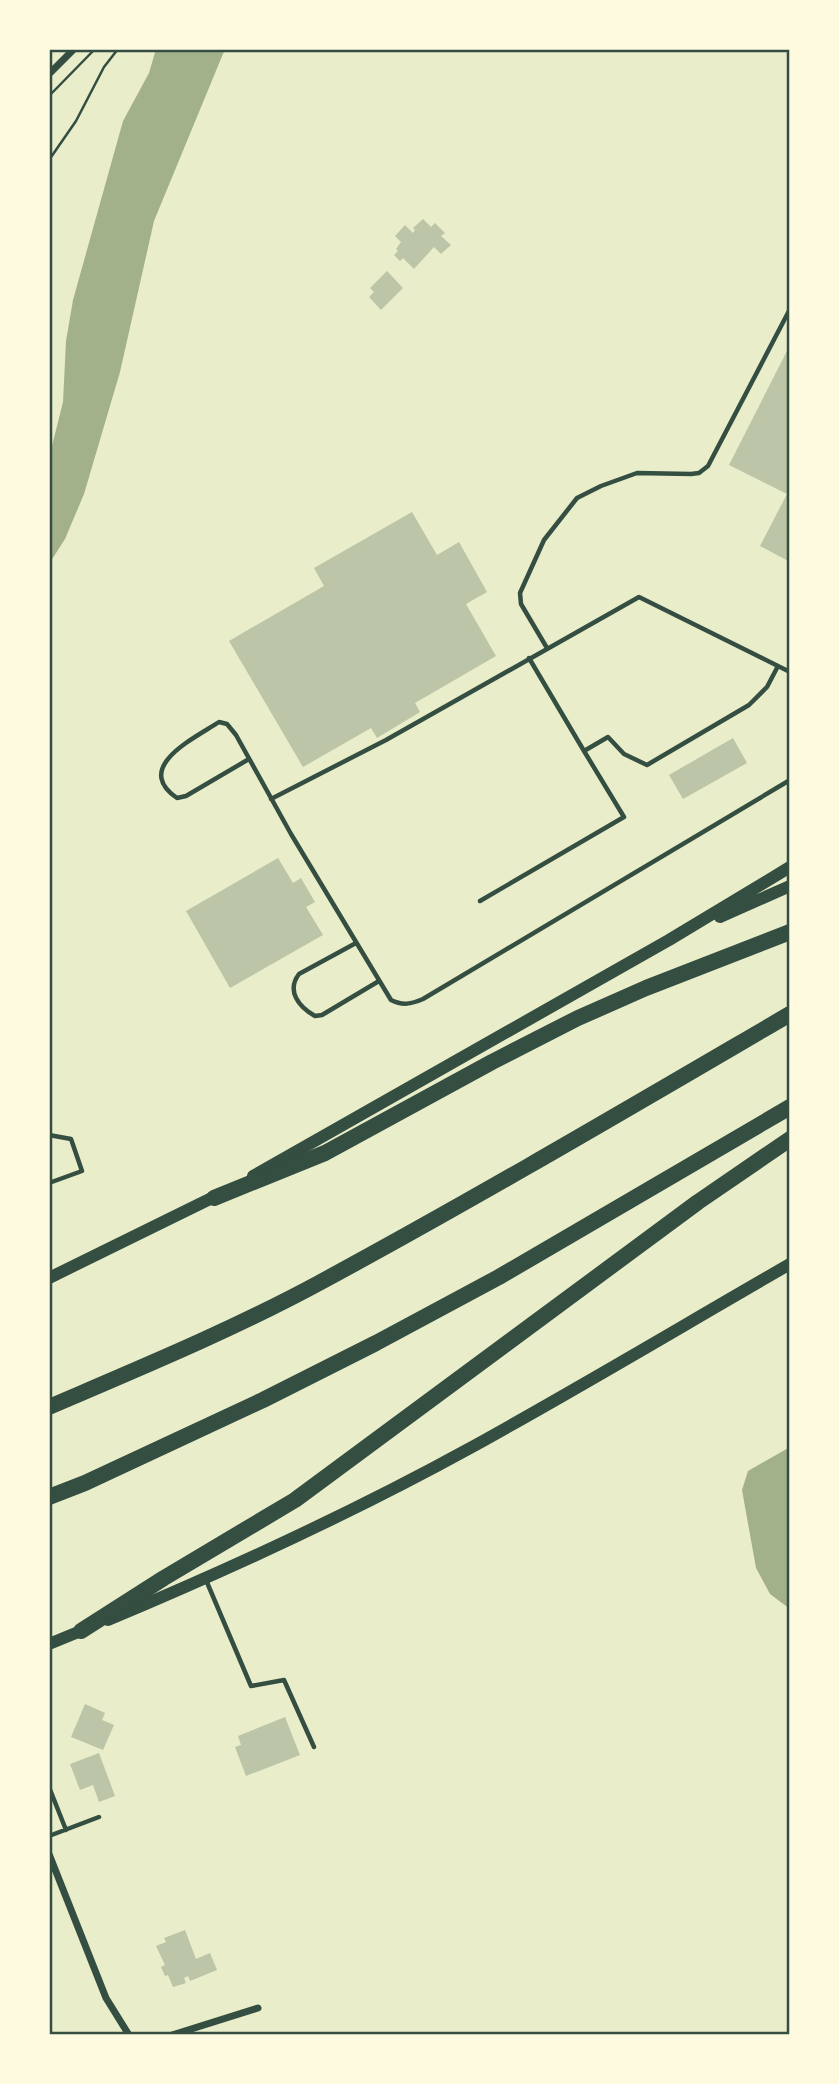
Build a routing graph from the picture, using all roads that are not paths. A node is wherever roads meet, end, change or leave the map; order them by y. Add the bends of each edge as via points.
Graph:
1 (74, 49) edge
2 (49, 74) edge
3 (790, 309) edge
4 (547, 648) junction
5 (529, 658) junction
6 (778, 666) junction
7 (790, 672) edge
8 (584, 751) junction
9 (249, 759) junction
10 (790, 780) edge
11 (271, 799) junction
12 (790, 867) edge
13 (790, 886) edge
14 (480, 901) dead end
15 (790, 932) edge
16 (670, 940) junction
17 (356, 943) junction
18 (379, 981) junction
19 (790, 1014) edge
20 (790, 1107) edge
21 (49, 1135) edge
22 (790, 1139) edge
23 (49, 1183) edge
24 (214, 1198) junction
25 (790, 1264) edge
26 (49, 1278) edge
27 (49, 1408) edge
28 (49, 1497) edge
29 (206, 1579) junction
30 (81, 1631) junction
31 (49, 1644) edge
32 (314, 1747) dead end
33 (49, 1787) edge
34 (99, 1817) dead end
35 (66, 1830) junction
36 (49, 1836) edge
37 (49, 1854) edge
38 (258, 2008) dead end
39 (129, 2035) edge
40 (172, 2035) edge

1 - 2 street
3 - 4 lane via 708,466 691,474 637,473 601,486 577,498 544,540 520,593 521,604
4 - 5 lane
4 - 6 lane via 639,597
5 - 8 lane
5 - 11 lane
6 - 7 lane
6 - 8 lane via 767,687 749,705 647,765 624,754 608,737
8 - 14 lane via 624,817
9 - 9 lane via 236,735 219,722 173,752 160,777 177,798
9 - 11 lane
10 - 18 lane via 423,999 400,1004 391,1000
11 - 17 lane
12 - 16 main road
13 - 16 main road
15 - 24 highway via 578,1018 325,1153
16 - 24 main road
17 - 18 lane
17 - 18 lane via 299,974 294,992 298,1003 315,1016 323,1015
19 - 27 highway via 317,1284
20 - 28 highway via 499,1277 388,1336 263,1400
21 - 23 lane via 71,1139 82,1171
22 - 30 highway via 295,1500
24 - 26 main road
25 - 29 main road via 473,1447
29 - 30 main road
29 - 32 lane via 251,1686 284,1680
30 - 31 main road
33 - 35 lane
34 - 35 lane
35 - 36 lane
37 - 39 street via 106,1998
38 - 40 street

